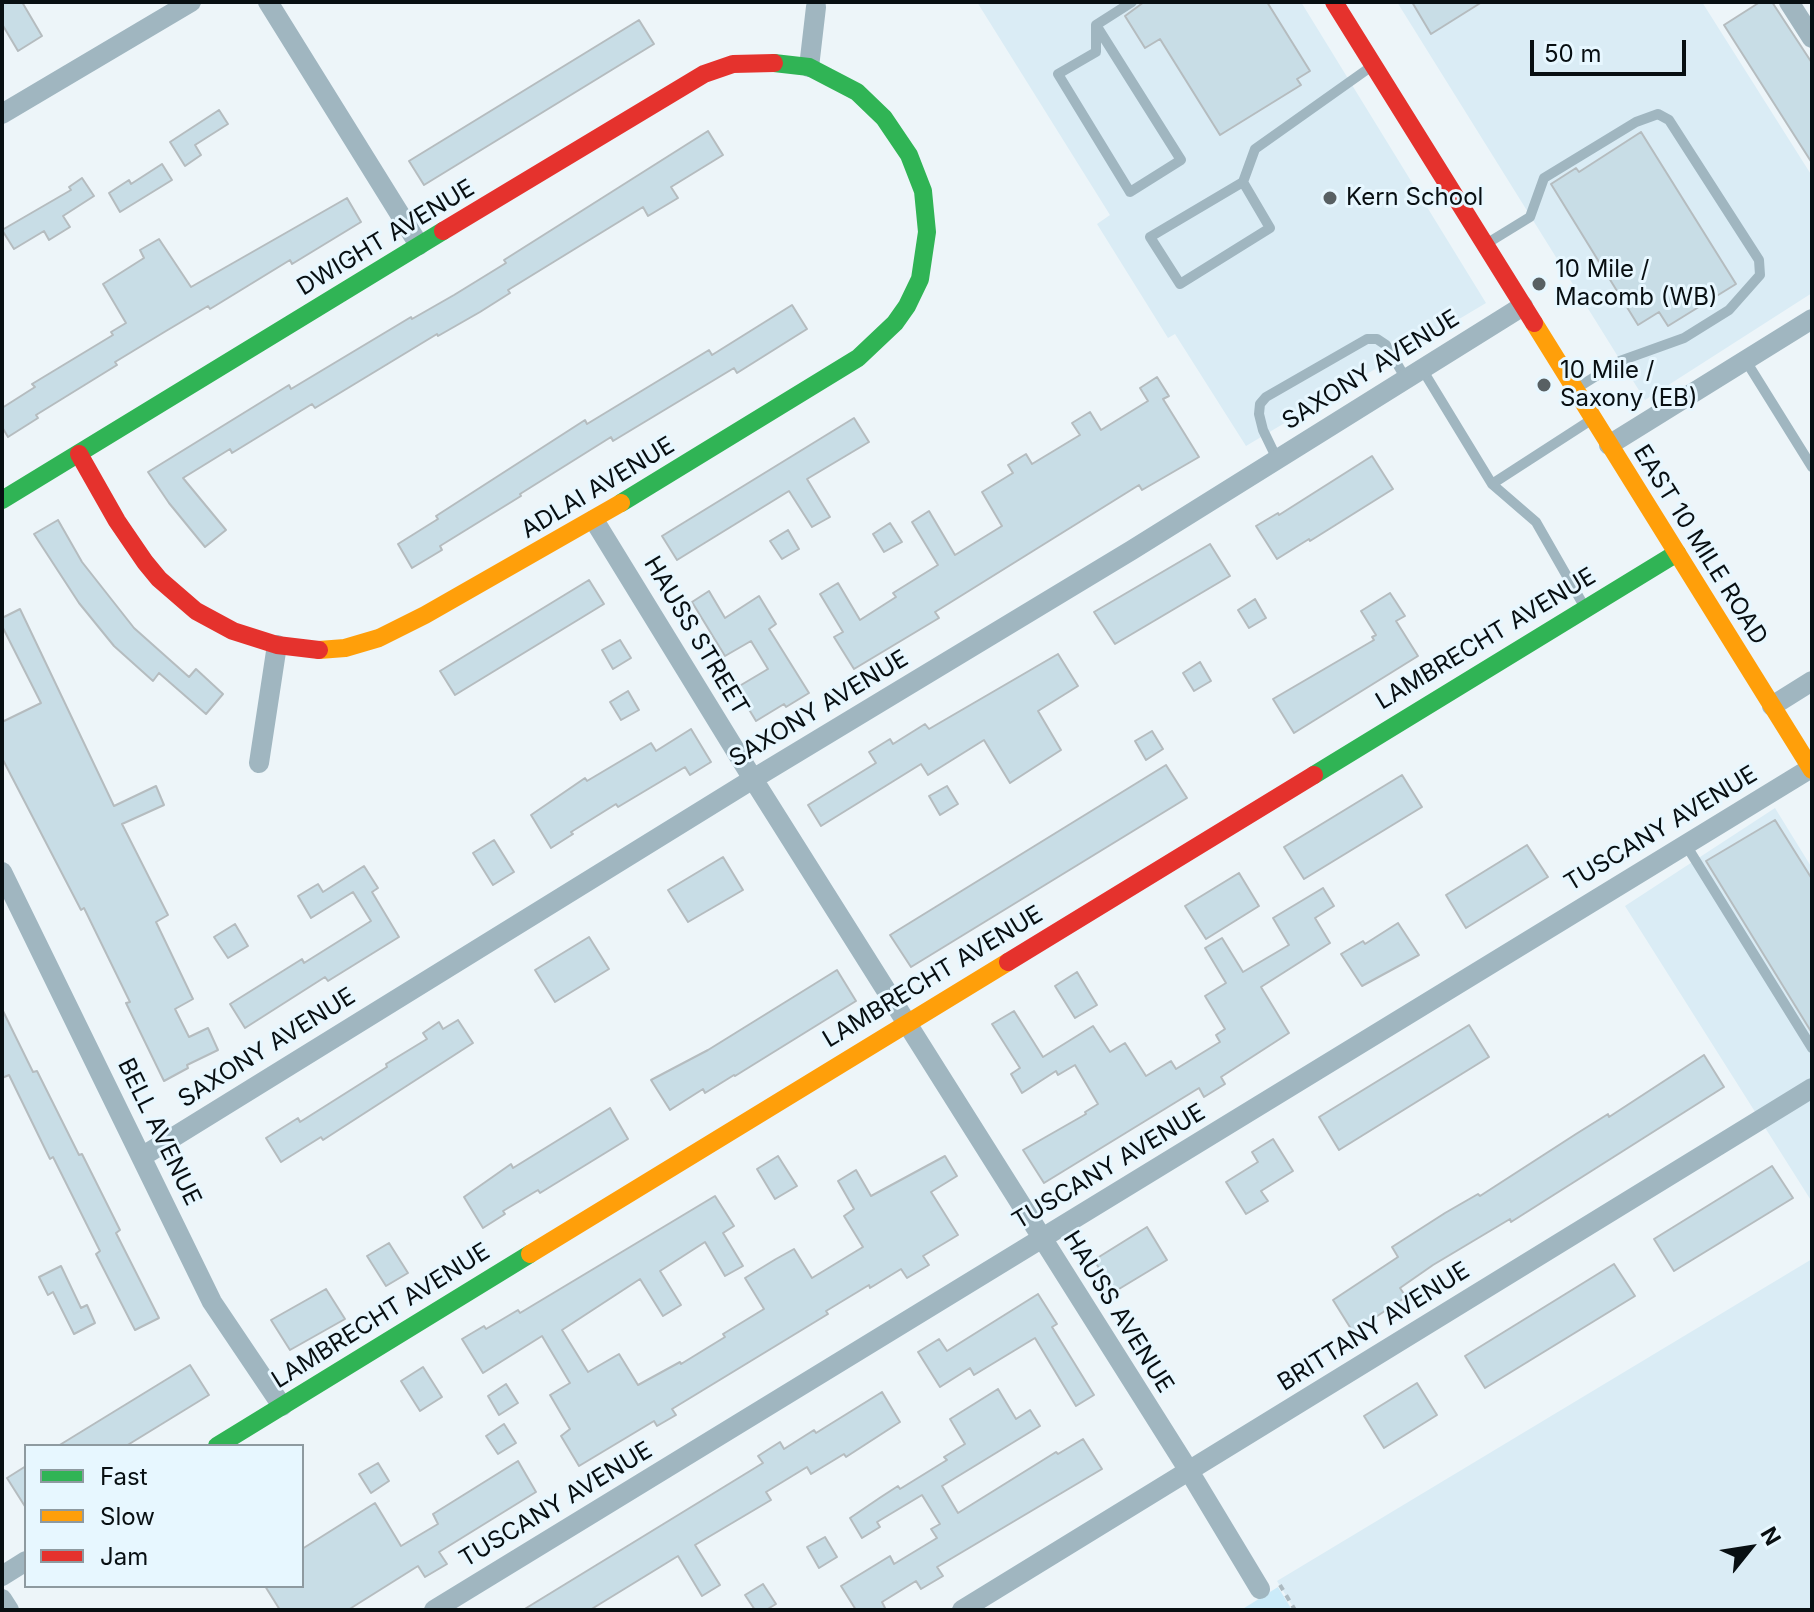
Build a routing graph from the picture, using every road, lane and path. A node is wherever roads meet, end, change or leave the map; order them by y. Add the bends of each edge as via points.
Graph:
1 (191, 2) edge
2 (268, 2) edge
3 (1132, 2) edge
4 (1334, 2) edge
5 (1789, 2) edge
6 (816, 7) dead end
7 (1096, 25) junction
8 (1812, 38) edge
9 (1373, 65) junction
10 (809, 67) junction
11 (2, 114) edge
12 (1243, 182) junction
13 (419, 245) junction
14 (1485, 245) junction
15 (1523, 306) junction
16 (1812, 319) edge
17 (1746, 361) junction
18 (1414, 374) junction
19 (1574, 389) junction
20 (1593, 419) junction
21 (1609, 445) junction
22 (79, 454) junction
23 (1277, 459) junction
24 (1812, 467) edge
25 (1492, 484) junction
26 (2, 500) edge
27 (594, 520) junction
28 (1677, 553) junction
29 (1585, 608) junction
30 (277, 645) junction
31 (1812, 681) edge
32 (1772, 706) junction
33 (259, 763) dead end
34 (1811, 769) edge
35 (753, 779) junction
36 (1686, 845) junction
37 (2, 872) edge
38 (907, 1023) junction
39 (1812, 1048) edge
40 (1812, 1088) edge
41 (143, 1156) junction
42 (1041, 1239) junction
43 (282, 1406) junction
44 (220, 1444) edge
45 (1189, 1471) junction
46 (24, 1562) edge
47 (2, 1576) edge
48 (1268, 1585) joint
49 (2, 1599) edge
50 (9, 1610) edge
51 (434, 1610) edge
52 (962, 1610) edge
53 (1295, 1610) edge

1 - 11 street
2 - 13 street
3 - 7 lane
4 - 9 street, EAST 10 MILE ROAD
5 - 8 street
6 - 10 street
7 - 7 lane via 1096,52 1058,74 1130,192 1181,160
9 - 12 lane via 1255,149
9 - 14 street, EAST 10 MILE ROAD
10 - 13 street, DWIGHT AVENUE via 759,62 704,74
10 - 27 street, ADLAI AVENUE via 857,92 884,118 909,155 923,191 927,232 916,290 895,323 858,358
12 - 12 lane via 1150,237 1180,284 1270,228
13 - 22 street, DWIGHT AVENUE
14 - 15 street, EAST 10 MILE ROAD
14 - 19 lane via 1530,217 1544,178 1658,114 1669,120 1759,260 1760,275 1729,310 1684,338 1620,361
15 - 18 street, SAXONY AVENUE
15 - 19 street, EAST 10 MILE ROAD
16 - 17 street
17 - 21 street
17 - 24 lane
18 - 23 street, SAXONY AVENUE
18 - 23 lane via 1386,345 1367,339 1266,397 1259,414
18 - 25 lane
19 - 20 street, EAST 10 MILE ROAD
20 - 21 street, EAST 10 MILE ROAD
20 - 25 lane
21 - 28 street, EAST 10 MILE ROAD
22 - 26 street, DWIGHT AVENUE
22 - 30 street, ADLAI AVENUE via 117,521 159,579 211,619
23 - 35 street, SAXONY AVENUE
25 - 29 lane via 1536,522
27 - 30 street, ADLAI AVENUE via 379,638 345,648
27 - 35 street, HAUSS STREET
28 - 29 street, LAMBRECHT AVENUE
28 - 32 street, EAST 10 MILE ROAD
29 - 38 street, LAMBRECHT AVENUE
30 - 33 street
31 - 32 street
32 - 34 street, EAST 10 MILE ROAD
34 - 36 street, TUSCANY AVENUE
35 - 38 street, HAUSS AVENUE
35 - 41 street, SAXONY AVENUE
36 - 39 lane
36 - 42 street, TUSCANY AVENUE
37 - 41 street, BELL AVENUE
38 - 42 street, HAUSS AVENUE
38 - 43 street, LAMBRECHT AVENUE
40 - 45 street, BRITTANY AVENUE
41 - 43 street, BELL AVENUE via 212,1302
42 - 45 street, HAUSS AVENUE
42 - 51 street, TUSCANY AVENUE
43 - 44 street, LAMBRECHT AVENUE
45 - 48 street, HAUSS AVENUE
45 - 52 street, BRITTANY AVENUE
46 - 47 street
48 - 53 path
49 - 50 street

